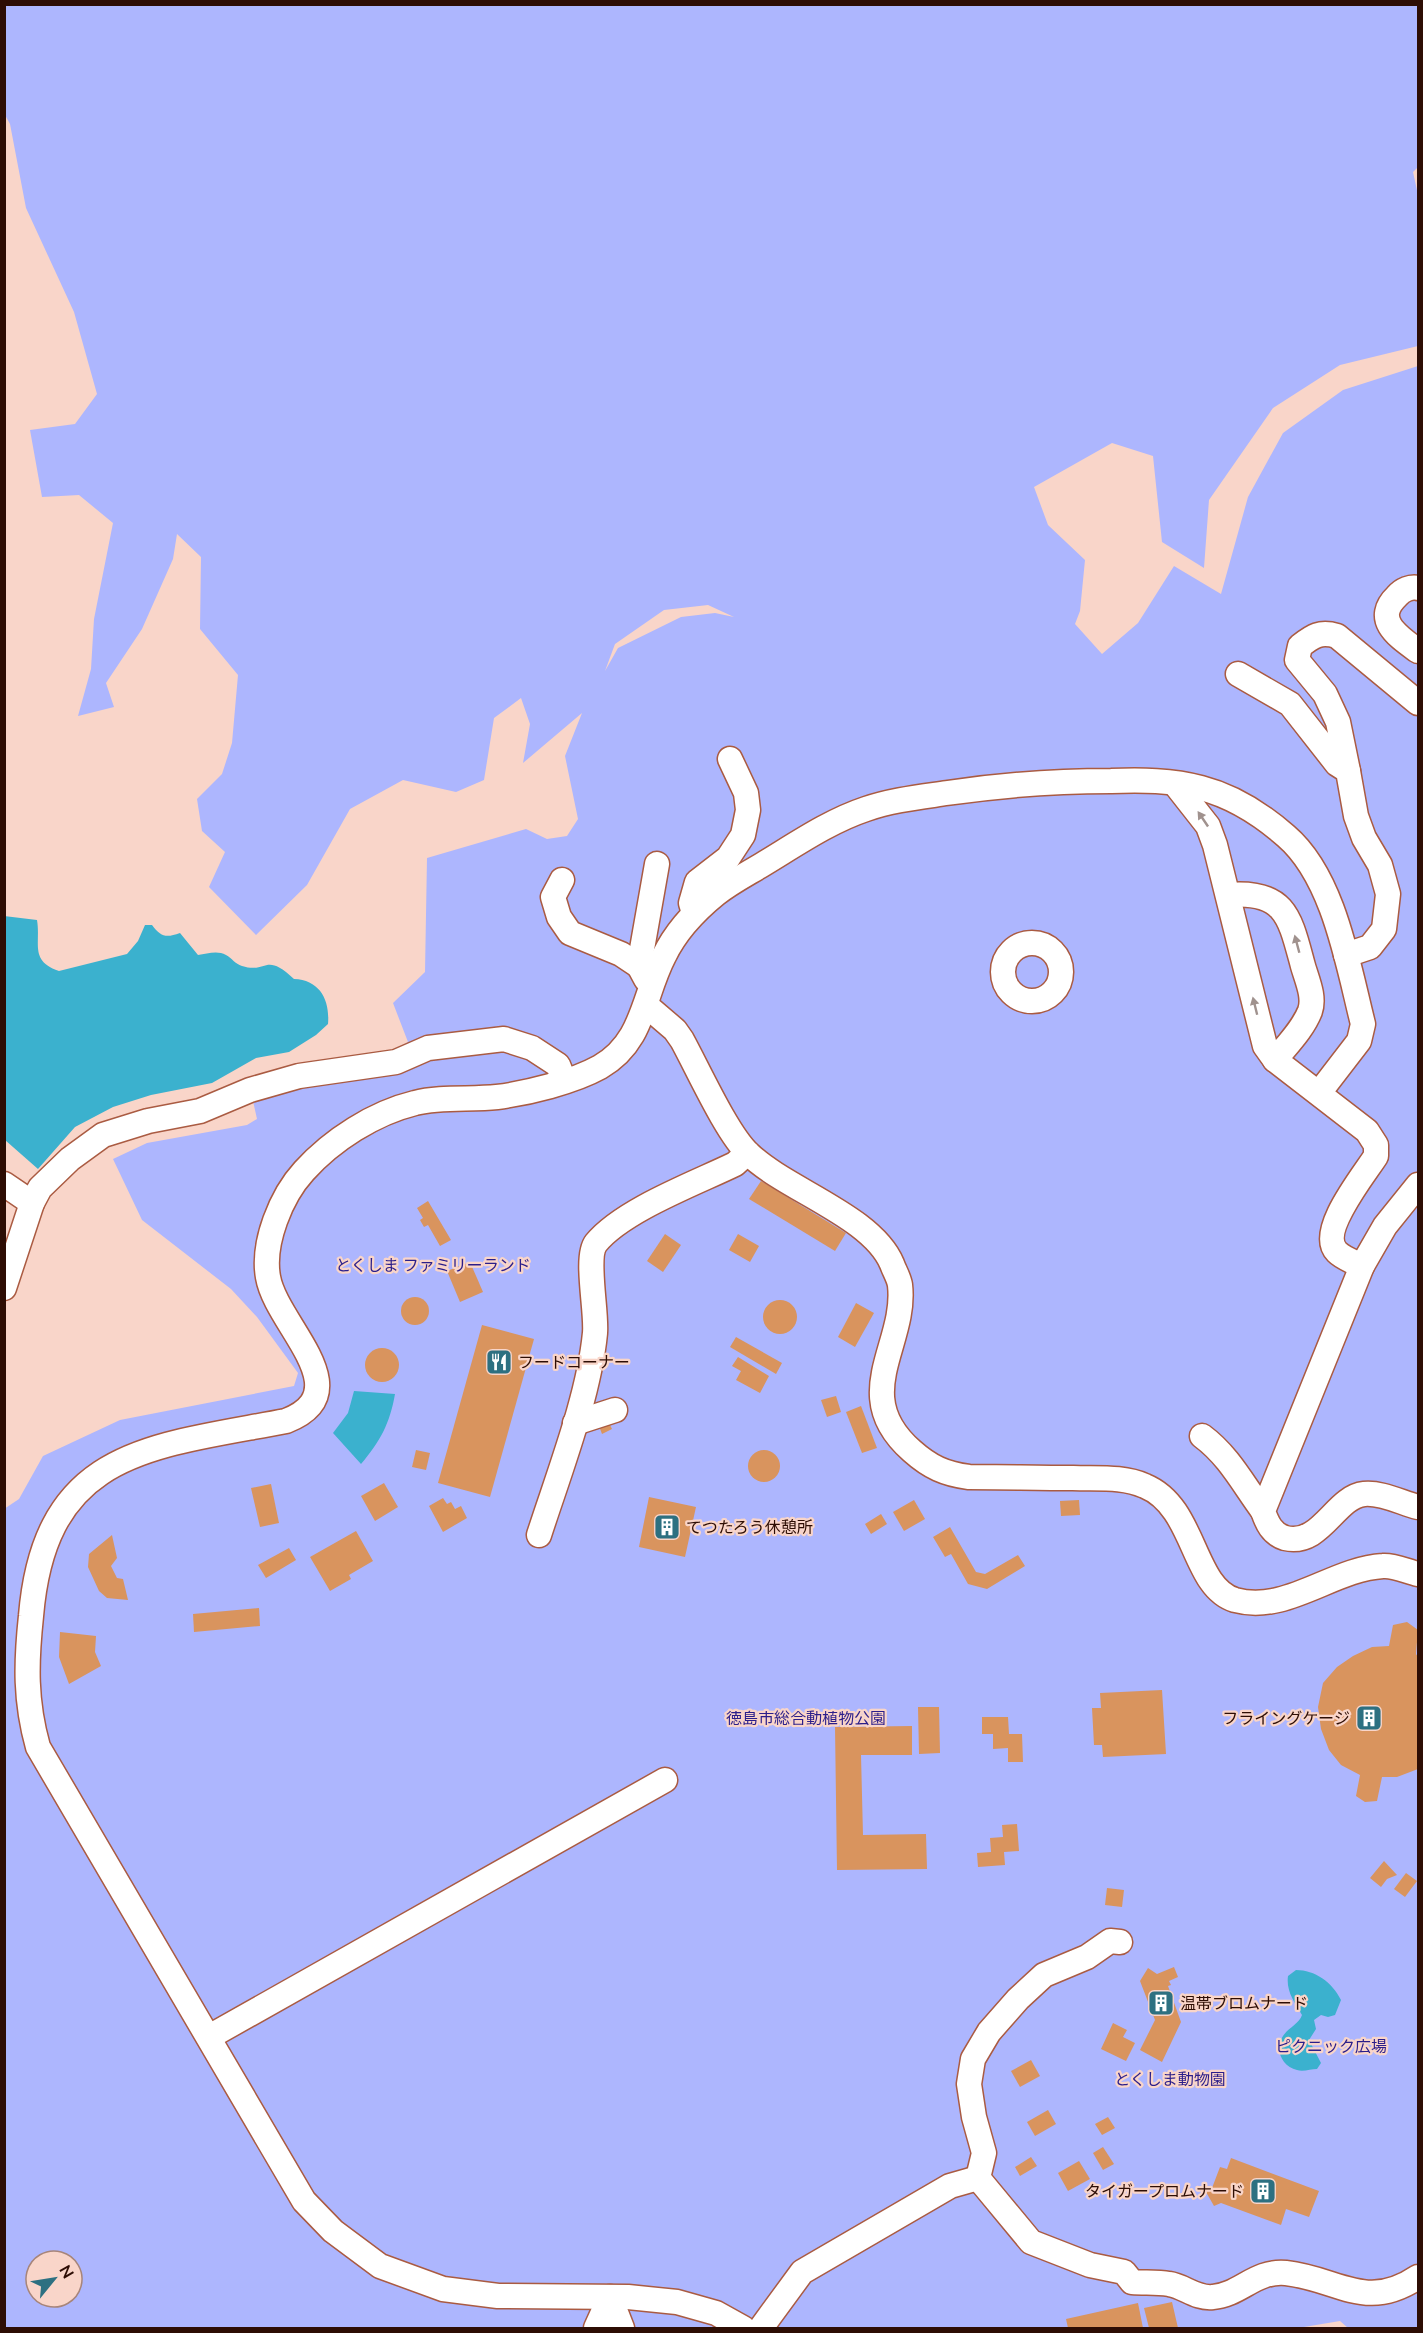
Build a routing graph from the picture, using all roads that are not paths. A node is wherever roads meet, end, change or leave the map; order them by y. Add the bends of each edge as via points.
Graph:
1 (1419, 588) edge
2 (1419, 651) edge
3 (1238, 674) dead end
4 (1419, 703) edge
5 (730, 759) dead end
6 (1348, 771) junction
7 (1175, 784) junction
8 (657, 864) dead end
9 (562, 880) dead end
10 (1228, 895) junction
11 (694, 913) junction
12 (1346, 955) junction
13 (645, 986) junction
14 (1275, 1060) junction
15 (564, 1080) junction
16 (1319, 1093) junction
17 (747, 1153) junction
18 (4, 1184) edge
19 (1419, 1185) edge
20 (32, 1203) junction
21 (1362, 1266) junction
22 (4, 1288) edge
23 (615, 1410) dead end
24 (575, 1423) junction
25 (1202, 1436) dead end
26 (1419, 1507) edge
27 (1263, 1511) junction
28 (539, 1535) dead end
29 (1419, 1574) edge
30 (665, 1780) dead end
31 (1120, 1942) dead end
32 (209, 2037) junction
33 (978, 2178) junction
34 (1419, 2277) edge
35 (610, 2297) junction
36 (596, 2328) edge
37 (622, 2328) edge
38 (743, 2328) edge
39 (761, 2328) edge

1 - 2 street via 1401,592 1389,603 1387,620 1394,633
3 - 6 street via 1290,704 1337,764
4 - 6 street via 1337,636 1325,632 1300,646 1298,660 1325,694 1338,722
5 - 11 street via 746,793 748,810 743,835 728,858 697,882 691,903
6 - 12 street via 1356,816 1380,865 1388,894 1384,929 1370,948
10 -> 7 street via 1208,826
7 - 11 street via 1153,780 1041,781 894,801 833,821 719,891
7 - 12 street via 1200,788 1238,802 1289,838 1316,875 1336,917
8 - 13 street
9 - 13 street via 553,897 559,917 570,933 621,954
14 -> 10 street via 1265,1046
14 -> 10 street via 1311,1010 1312,996 1291,922 1277,904 1261,895
11 - 13 street
12 - 16 street via 1363,1024 1359,1041
13 - 15 street via 637,1028 622,1050 599,1067
13 - 17 street via 682,1040
14 - 16 street
15 - 20 street via 558,1065 532,1048 504,1039 428,1048 396,1062 299,1076 250,1090 200,1111 148,1120 103,1135 70,1159 40,1188
15 - 32 street via 499,1097 416,1103 364,1125 319,1155 287,1194 269,1246 267,1274 274,1298 319,1379 312,1405 286,1421 156,1445 127,1456 100,1472 74,1495 43,1548 34,1582 27,1677 27,1698 38,1746
16 - 21 street via 1367,1131 1376,1146 1376,1156 1332,1228 1332,1245 1338,1254
17 - 24 street via 735,1164 642,1209 595,1244 591,1255 594,1346
17 - 29 street via 872,1235 889,1258 900,1284 899,1305 882,1378 882,1399 904,1444 925,1463 945,1474 969,1477 1119,1479 1146,1486 1165,1499 1181,1518 1205,1573 1216,1588 1233,1599 1256,1604 1280,1600 1359,1569 1386,1565
18 - 20 street
19 - 21 street via 1384,1226
20 - 22 street
21 - 27 street
23 - 24 street
24 - 28 street
25 - 27 street via 1235,1469
26 - 27 street via 1362,1494 1309,1536 1292,1539 1277,1536
30 - 32 street
31 - 33 street via 1110,1941 1087,1957 1044,1975 1018,1999 978,2050 969,2084 984,2152
32 - 35 street via 304,2201 333,2231 380,2266 444,2289 498,2296
33 - 34 street via 1031,2242 1090,2265 1124,2272 1132,2282 1171,2284 1195,2295 1214,2297 1257,2276 1271,2274 1285,2273 1380,2294
33 - 39 street via 950,2186 802,2272
35 - 36 street
35 - 37 street
35 - 38 street via 677,2302 716,2313

